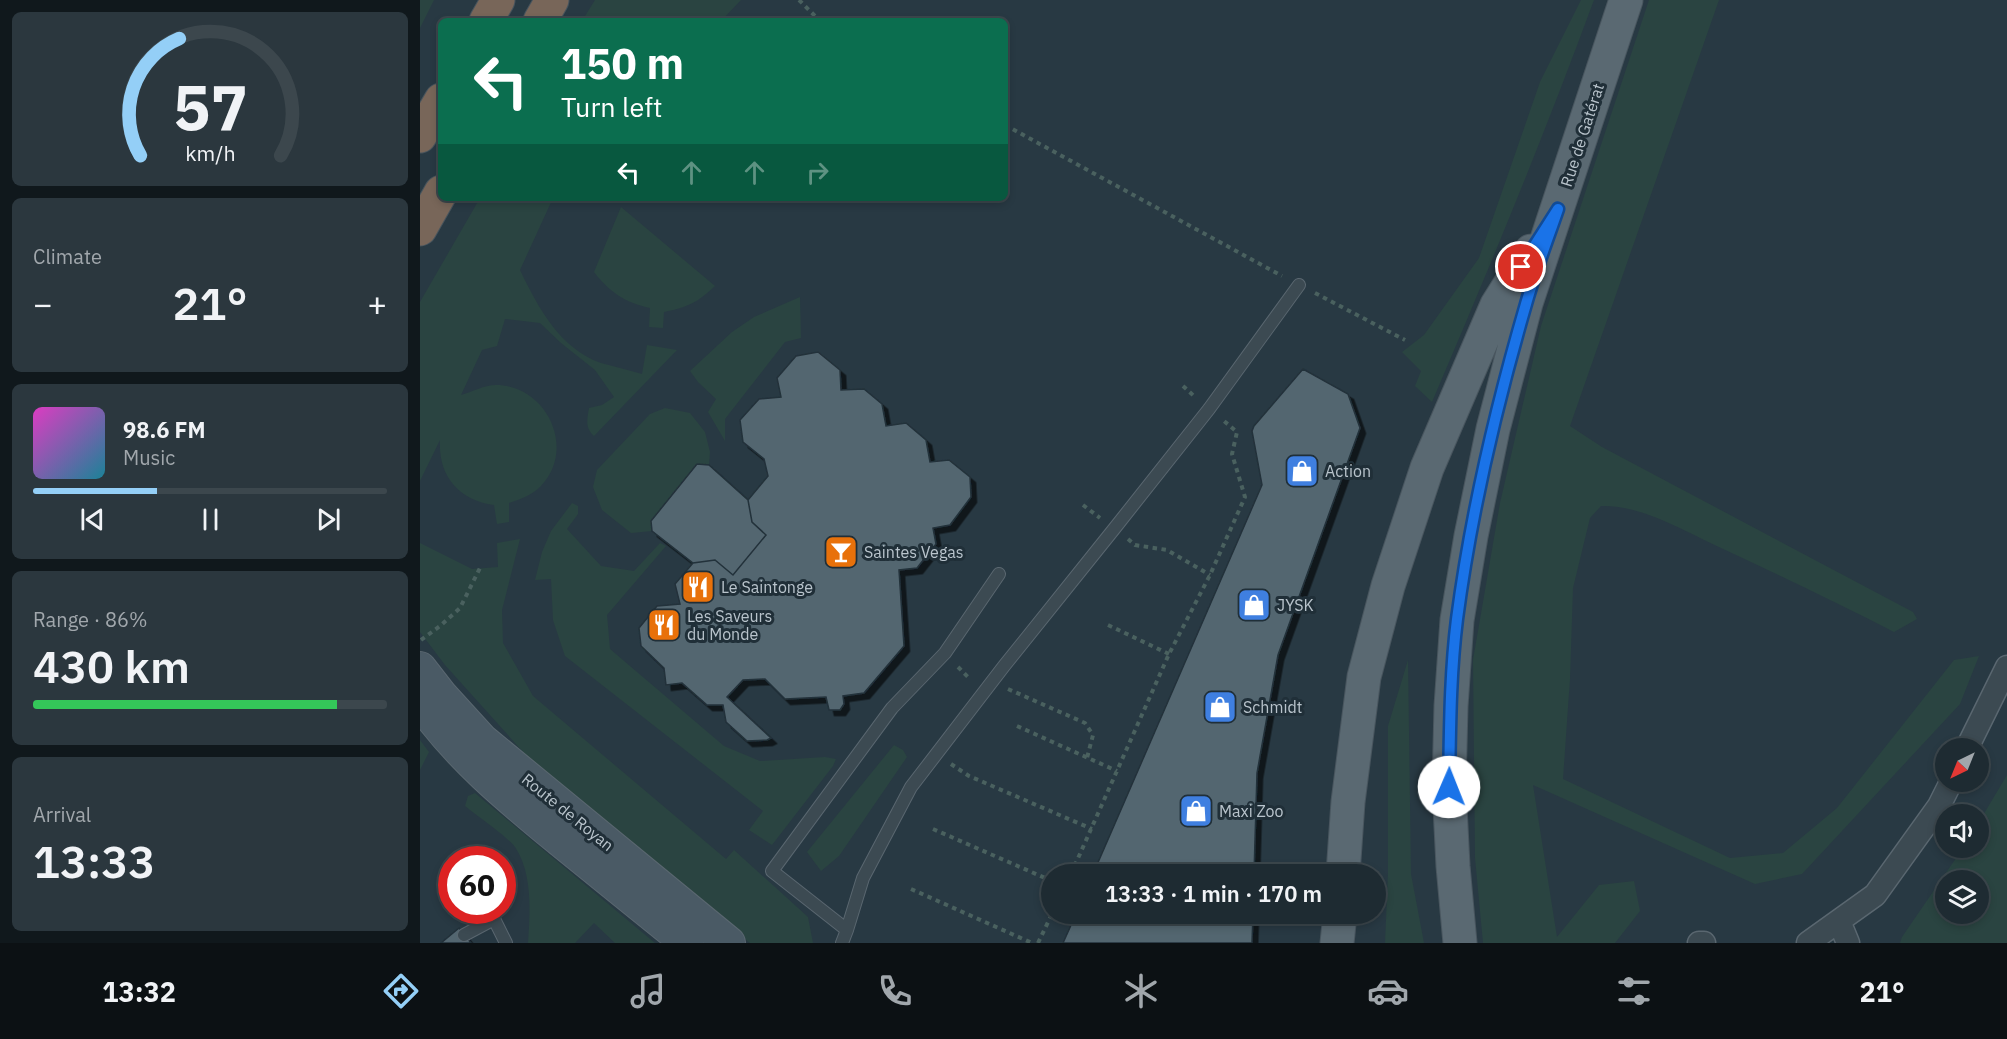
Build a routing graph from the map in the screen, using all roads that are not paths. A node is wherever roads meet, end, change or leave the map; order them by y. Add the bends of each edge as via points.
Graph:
1 (498, 0) edge
2 (552, 0) edge
3 (1626, 0) edge
4 (488, 18) edge
5 (542, 18) edge
6 (438, 105) edge
7 (420, 136) edge
8 (438, 197) edge
9 (1558, 209) junction
10 (420, 229) edge
11 (1299, 285) road end
12 (999, 574) dead end
13 (2007, 667) edge
14 (420, 668) edge
15 (420, 702) edge
16 (1972, 738) edge
17 (1946, 792) edge
18 (1344, 864) edge
19 (638, 904) junction
20 (1839, 921) junction
21 (1339, 924) edge
22 (847, 930) junction
23 (465, 935) dead end
24 (506, 943) edge
25 (687, 943) edge
26 (710, 943) edge
27 (729, 943) edge
28 (842, 943) edge
29 (1337, 943) edge
30 (1460, 943) edge
31 (1699, 943) edge
32 (1704, 943) edge
33 (1808, 943) edge
34 (1848, 943) edge

1 - 4 highway
2 - 5 highway
3 - 9 main road, Rue de Gatérat
6 - 7 highway
8 - 10 highway
9 - 18 main road via 1497,304 1427,468 1388,586 1364,677
9 - 30 main road, Rue de Gatérat via 1526,303 1492,429 1457,620 1449,787
11 - 22 lane via 1209,409 911,787 864,878
12 - 22 lane via 944,654 892,708 772,871
13 - 16 street
14 - 27 main road, Route de Royan via 482,740
15 - 19 main road, Route de Royan via 472,764
17 - 20 street via 1875,895
19 - 25 main road, Route de Royan
19 - 26 main road via 667,909
20 - 33 street
20 - 34 street
21 - 29 main road
22 - 28 lane
23 - 24 lane via 494,919
31 - 32 street

